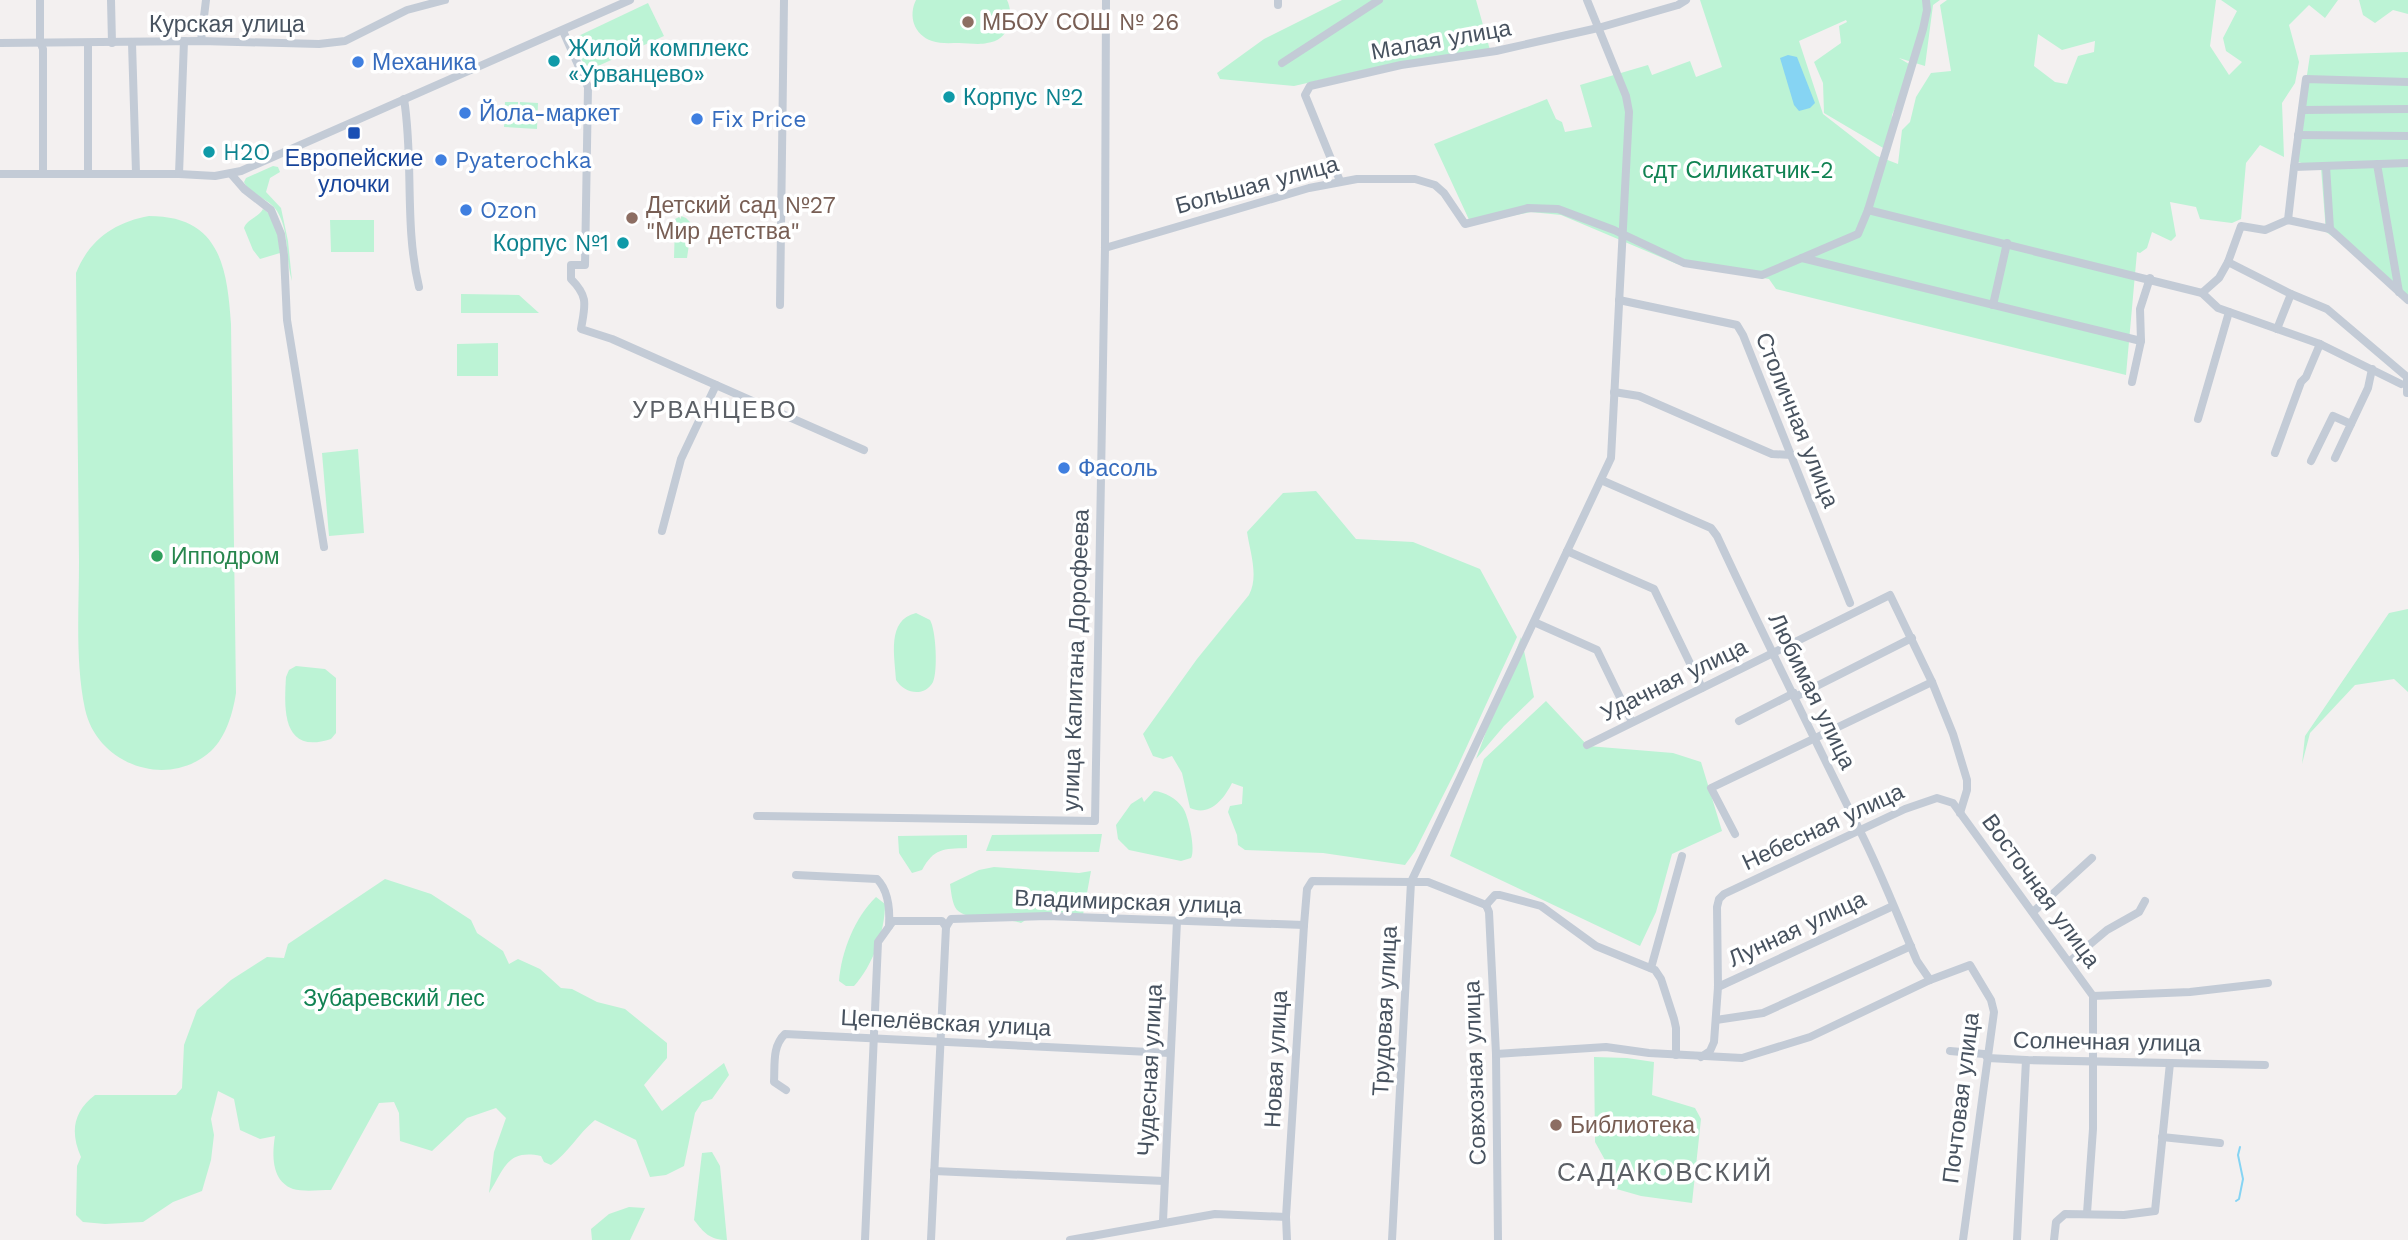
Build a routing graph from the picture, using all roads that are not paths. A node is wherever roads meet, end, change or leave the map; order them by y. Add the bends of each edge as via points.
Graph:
1 (40, 0) edge
2 (111, 0) edge
3 (206, 0) edge
4 (445, 0) edge
5 (630, 0) edge
6 (784, 0) edge
7 (1106, 0) edge
8 (1379, 0) edge
9 (1587, 0) edge
10 (1926, 0) edge
11 (619, 2) edge
12 (1682, 3) edge
13 (1598, 28) junction
14 (563, 31) junction
15 (184, 41) junction
16 (201, 41) junction
17 (40, 42) junction
18 (0, 43) edge
19 (88, 43) junction
20 (112, 43) junction
21 (132, 43) junction
22 (1282, 63) dead end
23 (2408, 82) edge
24 (404, 99) junction
25 (2408, 109) edge
26 (2302, 110) junction
27 (2298, 135) junction
28 (2408, 136) edge
29 (2408, 163) edge
30 (2377, 164) junction
31 (2326, 166) junction
32 (2294, 167) junction
33 (136, 173) junction
34 (0, 174) edge
35 (43, 174) junction
36 (88, 174) junction
37 (178, 174) junction
38 (231, 174) junction
39 (1340, 181) junction
40 (1868, 209) junction
41 (2288, 220) junction
42 (2330, 229) junction
43 (1622, 234) junction
44 (2007, 243) junction
45 (1105, 248) junction
46 (1802, 258) junction
47 (2228, 262) junction
48 (2150, 278) junction
49 (419, 287) dead end
50 (2399, 292) junction
51 (2202, 293) junction
52 (2291, 294) junction
53 (1619, 300) junction
54 (2408, 300) edge
55 (780, 305) dead end
56 (1993, 305) junction
57 (2229, 312) junction
58 (2277, 329) junction
59 (2141, 341) junction
60 (2320, 344) junction
61 (2372, 369) junction
62 (2132, 382) dead end
63 (716, 385) junction
64 (2405, 388) edge
65 (1614, 392) junction
66 (2198, 419) dead end
67 (2351, 424) junction
68 (864, 450) dead end
69 (2275, 453) dead end
70 (1792, 456) junction
71 (2335, 458) dead end
72 (2311, 461) dead end
73 (1601, 480) junction
74 (662, 531) dead end
75 (324, 547) dead end
76 (1567, 551) junction
77 (1850, 603) dead end
78 (1534, 622) junction
79 (1912, 638) junction
80 (1772, 653) junction
81 (1932, 682) junction
82 (1702, 688) junction
83 (1795, 695) junction
84 (1739, 721) dead end
85 (1632, 722) junction
86 (1814, 737) junction
87 (1587, 745) dead end
88 (1953, 803) joint
89 (1960, 813) junction
90 (757, 817) dead end
91 (1860, 830) junction
92 (1735, 834) dead end
93 (1682, 856) dead end
94 (2092, 858) dead end
95 (796, 875) dead end
96 (1411, 882) junction
97 (2145, 901) dead end
98 (1486, 905) junction
99 (1893, 906) junction
100 (2033, 912) junction
101 (1177, 921) junction
102 (949, 923) junction
103 (1304, 925) junction
104 (889, 926) junction
105 (1911, 946) junction
106 (2070, 961) junction
107 (1651, 968) junction
108 (1930, 980) junction
109 (2268, 983) dead end
110 (1718, 987) junction
111 (2093, 996) junction
112 (1716, 1020) junction
113 (873, 1037) junction
114 (940, 1042) junction
115 (1950, 1051) dead end
116 (1170, 1054) junction
117 (1496, 1054) junction
118 (1675, 1055) junction
119 (1701, 1057) junction
120 (1988, 1058) junction
121 (2026, 1060) junction
122 (2093, 1062) junction
123 (2170, 1063) junction
124 (2265, 1065) dead end
125 (786, 1090) dead end
126 (2162, 1137) junction
127 (2220, 1143) dead end
128 (934, 1171) junction
129 (1164, 1181) junction
130 (2087, 1213) junction
131 (1286, 1217) junction
132 (1163, 1222) junction
133 (865, 1240) edge
134 (931, 1240) edge
135 (1070, 1240) edge
136 (1287, 1240) edge
137 (1392, 1240) edge
138 (1498, 1240) edge
139 (1963, 1240) edge
140 (2017, 1240) edge
141 (2054, 1240) edge

1 - 17 street
2 - 20 street
3 - 16 street
4 - 16 street, Курская улица via 407,10 345,41
5 - 11 street
6 - 55 street
7 - 45 street, улица Капитана Дорофеева
8 - 22 street
9 - 13 street
10 - 40 street via 1923,29
11 - 14 street
12 - 13 street, Малая улица
13 - 39 street, Малая улица via 1310,86 1305,95
13 - 43 street via 1629,113
14 - 24 street
14 - 63 street via 588,87 585,265 571,265 571,279 581,288 585,305 581,329
15 - 16 street, Курская улица
15 - 21 street, Курская улица
15 - 37 street
17 - 18 street, Курская улица
17 - 19 street, Курская улица
17 - 35 street
19 - 20 street, Курская улица
19 - 36 street
20 - 21 street, Курская улица
21 - 33 street
23 - 26 street via 2306,79
24 - 38 street
24 - 49 street via 413,261
25 - 26 street
26 - 27 street
27 - 28 street
27 - 32 street
29 - 30 street
30 - 31 street
30 - 50 street
31 - 32 street
31 - 42 street
32 - 41 street
33 - 36 street
33 - 37 street
34 - 35 street
35 - 36 street
37 - 38 street
38 - 75 street via 271,210 281,233 287,320
39 - 43 street, Большая улица via 1423,180 1444,193 1465,224 1528,208 1559,209
39 - 45 street, Большая улица
40 - 44 street
40 - 46 street via 1858,234
41 - 42 street
41 - 47 street via 2265,230 2241,226
42 - 50 street
43 - 46 street via 1684,263 1762,275
43 - 53 street
44 - 48 street
44 - 56 street
45 - 90 street, улица Капитана Дорофеева via 1095,821
46 - 56 street
47 - 51 street
47 - 52 street
48 - 51 street
48 - 59 street via 2140,309
50 - 54 street
51 - 57 street
52 - 58 street
52 - 64 street via 2327,309 2372,345 2407,377 2407,393
53 - 65 street
53 - 70 street, Столичная улица via 1737,325
56 - 59 street
57 - 58 street
57 - 66 street
58 - 60 street
59 - 62 street
60 - 61 street
60 - 69 street
61 - 64 street
61 - 67 street
63 - 68 street
63 - 74 street via 681,459
65 - 70 street via 1639,396 1772,454
65 - 73 street via 1611,458
67 - 71 street
67 - 72 street via 2333,416
70 - 77 street, Столичная улица
73 - 76 street
73 - 80 street, Любимая улица via 1711,528
76 - 78 street
76 - 82 street via 1654,589
78 - 85 street via 1597,650
78 - 96 street
79 - 80 street, Удачная улица via 1891,595
79 - 81 street
79 - 83 street
80 - 82 street, Удачная улица
80 - 83 street, Любимая улица
81 - 86 street
81 - 89 street via 1967,780
82 - 85 street, Удачная улица
83 - 84 street
83 - 86 street, Любимая улица
85 - 87 street, Удачная улица
86 - 91 street, Любимая улица
86 - 92 street via 1711,788
88 - 89 street, Восточная улица
88 - 91 street, Небесная улица via 1937,798
89 - 100 street, Восточная улица
91 - 99 street, Любимая улица
91 - 110 street, Небесная улица via 1719,899
93 - 107 street
94 - 100 street
95 - 104 street via 877,879 887,897
96 - 98 street via 1427,883
96 - 103 street, Новая улица via 1312,881
96 - 137 street, Трудовая улица
97 - 106 street via 2138,912 2107,930
98 - 107 street via 1494,895 1536,904 1596,946
98 - 117 street, Совхозная улица
99 - 105 street, Любимая улица
99 - 110 street, Лунная улица
100 - 106 street, Восточная улица
101 - 102 street, Владимирская улица via 1047,916
101 - 103 street, Владимирская улица
101 - 116 street, Чудесная улица
102 - 104 street, Владимирская улица via 893,921
102 - 114 street
103 - 131 street, Новая улица
104 - 113 street via 878,942
105 - 108 street, Любимая улица
105 - 112 street via 1763,1013
106 - 111 street, Восточная улица
107 - 118 street via 1661,979 1674,1019
108 - 119 street via 1810,1037 1742,1058
108 - 120 street, Почтовая улица via 1970,965 1994,1012
109 - 111 street
110 - 112 street
111 - 122 street, Восточная улица
112 - 119 street via 1714,1042
113 - 114 street, Цепелёвская улица
113 - 125 street, Цепелёвская улица via 785,1034 775,1053 774,1082
113 - 133 street
114 - 116 street, Цепелёвская улица
114 - 128 street
115 - 120 street, Солнечная улица
116 - 129 street, Чудесная улица
117 - 118 street via 1606,1047
117 - 138 street, Совхозная улица
118 - 119 street
120 - 121 street, Солнечная улица
120 - 139 street, Почтовая улица
121 - 122 street, Солнечная улица
121 - 140 street
122 - 123 street, Солнечная улица
122 - 130 street, Восточная улица
123 - 124 street, Солнечная улица
123 - 126 street
126 - 127 street
126 - 130 street via 2155,1211
128 - 129 street
128 - 134 street
129 - 132 street, Чудесная улица
130 - 141 street via 2059,1218
131 - 132 street via 1215,1214
131 - 136 street, Новая улица
132 - 135 street

